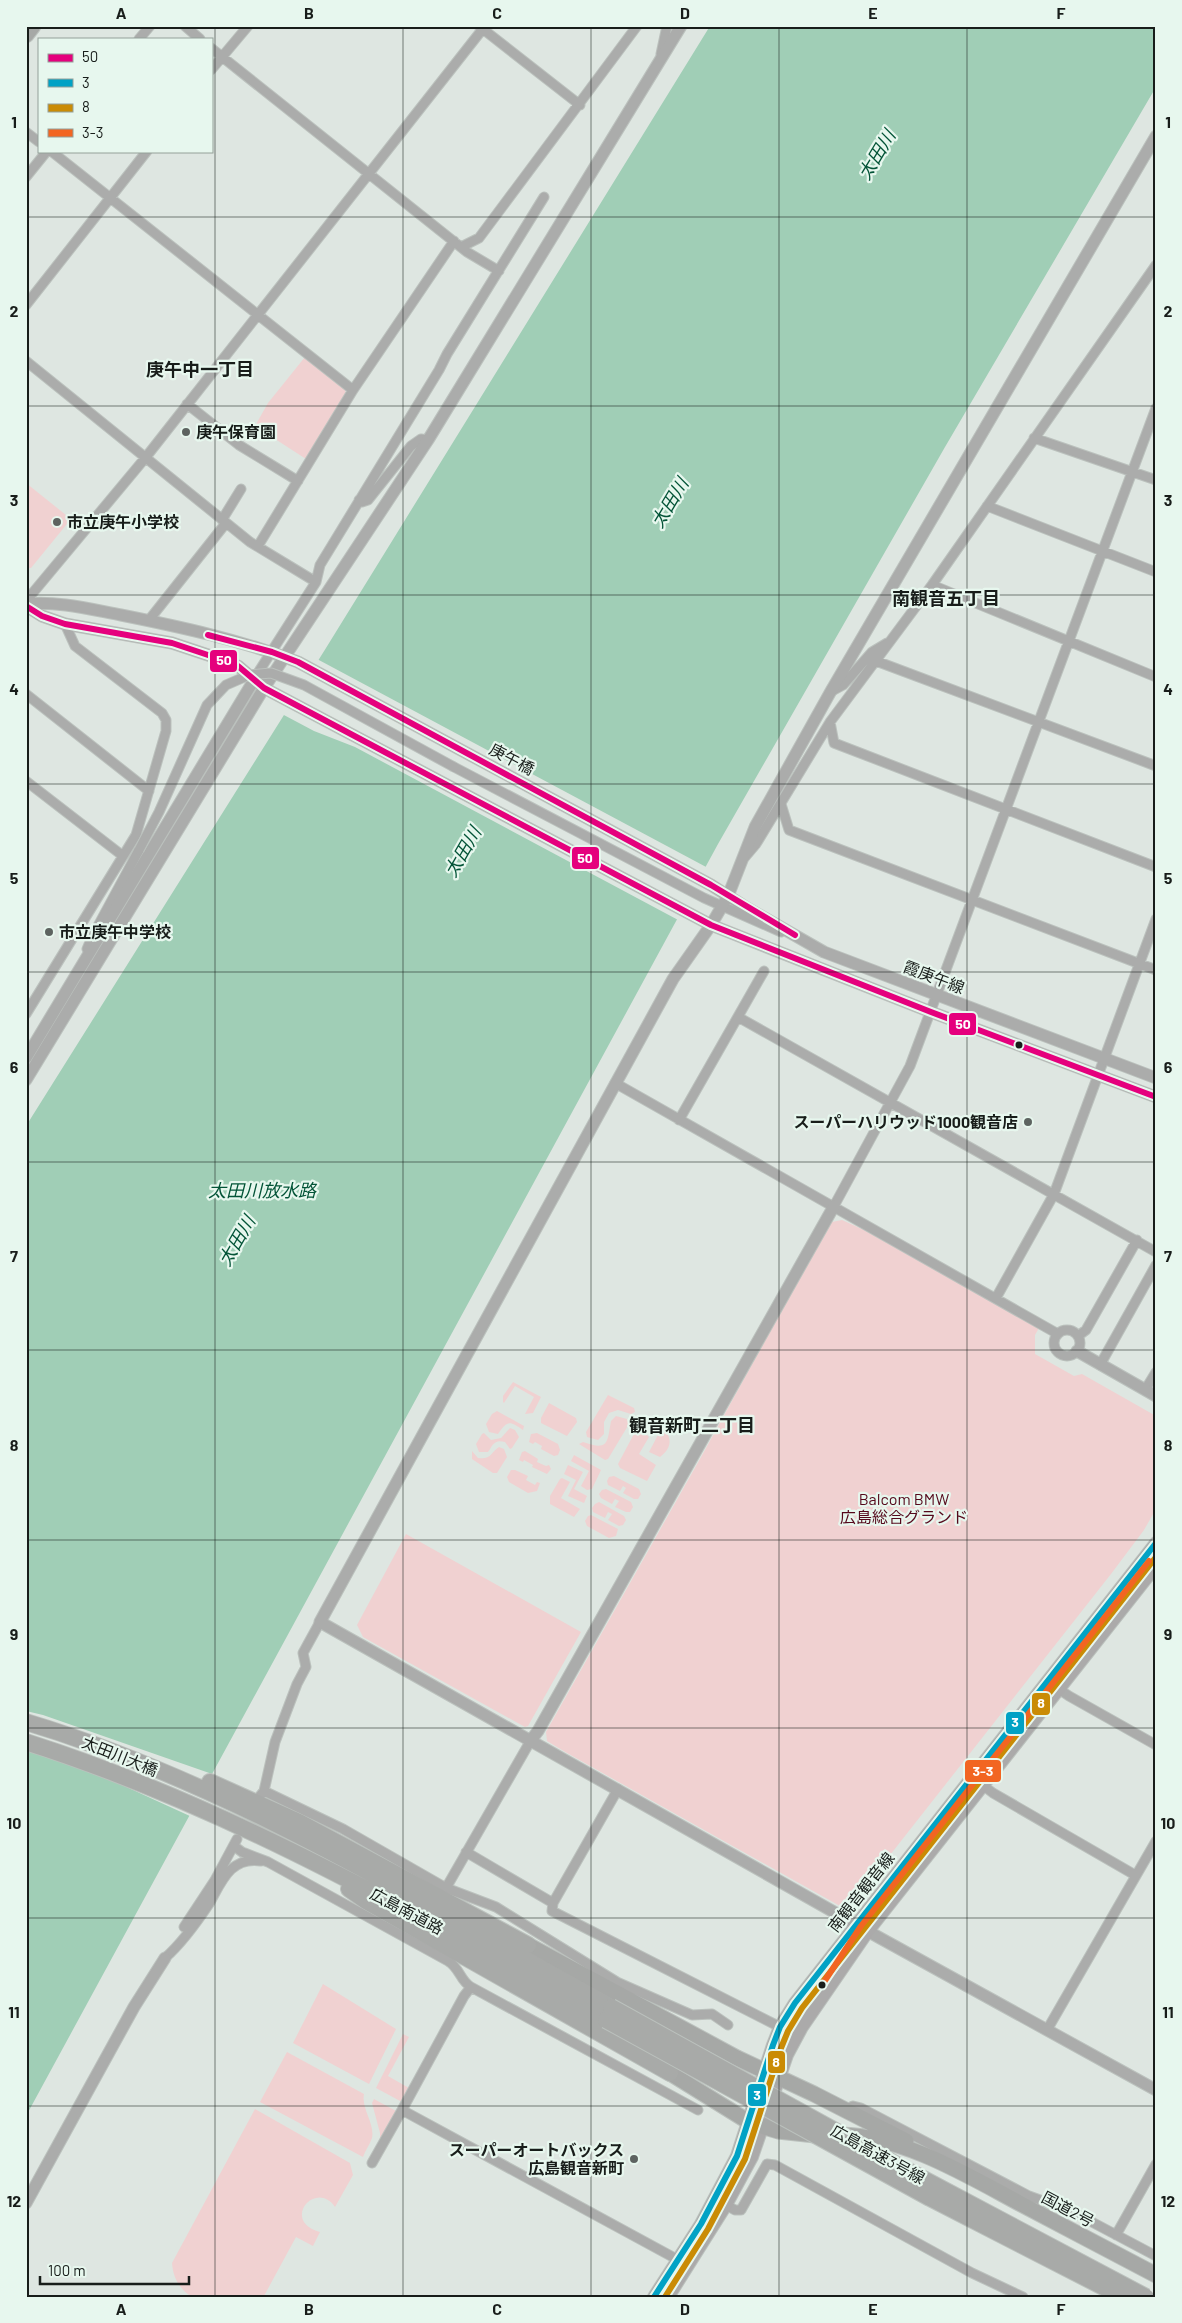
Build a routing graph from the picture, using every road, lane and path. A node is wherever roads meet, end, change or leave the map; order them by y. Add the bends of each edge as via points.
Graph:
1 (33, 26) edge
2 (150, 26) edge
3 (185, 26) edge
4 (248, 26) edge
5 (637, 26) edge
6 (667, 26) edge
7 (681, 26) edge
8 (482, 27) edge
9 (26, 35) edge
10 (140, 38) edge
11 (199, 38) edge
12 (212, 49) edge
13 (222, 57) junction
14 (660, 62) junction
15 (212, 69) edge
16 (580, 105) junction
17 (26, 132) edge
18 (1156, 136) edge
19 (38, 141) edge
20 (48, 152) edge
21 (50, 152) edge
22 (146, 152) edge
23 (368, 174) junction
24 (26, 178) edge
25 (544, 197) dead end
26 (110, 198) junction
27 (458, 244) junction
28 (1156, 265) edge
29 (499, 271) junction
30 (1152, 278) edge
31 (26, 305) edge
32 (258, 315) junction
33 (26, 360) edge
34 (353, 390) junction
35 (187, 404) junction
36 (1156, 408) edge
37 (1034, 438) junction
38 (428, 440) junction
39 (146, 457) junction
40 (1132, 471) junction
41 (1156, 480) edge
42 (298, 481) junction
43 (241, 490) dead end
44 (358, 500) junction
45 (987, 506) junction
46 (224, 521) junction
47 (258, 546) junction
48 (1101, 551) junction
49 (1156, 572) edge
50 (316, 582) junction
51 (932, 585) junction
52 (26, 604) edge
53 (149, 620) junction
54 (65, 624) junction
55 (889, 642) junction
56 (1068, 642) junction
57 (272, 652) junction
58 (284, 657) junction
59 (876, 661) junction
60 (1156, 678) edge
61 (254, 680) junction
62 (264, 688) junction
63 (831, 691) junction
64 (26, 694) edge
65 (830, 722) junction
66 (1038, 722) junction
67 (1156, 766) edge
68 (26, 780) edge
69 (149, 792) junction
70 (781, 804) junction
71 (1006, 809) junction
72 (123, 856) junction
73 (742, 861) junction
74 (1156, 867) edge
75 (711, 885) joint
76 (728, 896) junction
77 (973, 899) junction
78 (722, 906) junction
79 (1156, 919) edge
80 (712, 924) junction
81 (824, 952) junction
82 (1139, 964) junction
83 (1156, 970) edge
84 (764, 971) dead end
85 (77, 975) junction
86 (936, 996) junction
87 (931, 1012) junction
88 (26, 1014) edge
89 (738, 1017) junction
90 (26, 1058) edge
91 (1104, 1058) junction
92 (1098, 1076) junction
93 (1156, 1078) edge
94 (26, 1080) edge
95 (615, 1083) junction
96 (1156, 1097) edge
97 (892, 1102) junction
98 (679, 1120) junction
99 (1054, 1194) junction
100 (834, 1206) junction
101 (1136, 1240) junction
102 (1156, 1252) edge
103 (1156, 1265) edge
104 (996, 1298) junction
105 (1058, 1334) junction
106 (1078, 1336) junction
107 (1078, 1351) junction
108 (1100, 1365) junction
109 (1156, 1372) edge
110 (1145, 1390) junction
111 (1156, 1396) edge
112 (1156, 1544) edge
113 (1144, 1558) junction
114 (1156, 1566) edge
115 (320, 1622) junction
116 (1047, 1680) junction
117 (1059, 1689) junction
118 (26, 1722) edge
119 (531, 1740) junction
120 (26, 1742) edge
121 (94, 1744) joint
122 (1156, 1745) edge
123 (972, 1777) junction
124 (983, 1786) junction
125 (215, 1789) junction
126 (618, 1789) junction
127 (204, 1810) joint
128 (1156, 1841) edge
129 (466, 1852) junction
130 (268, 1862) junction
131 (320, 1868) junction
132 (1135, 1875) junction
133 (446, 1888) junction
134 (554, 1903) junction
135 (863, 1928) junction
136 (547, 1939) junction
137 (528, 1945) junction
138 (165, 1958) junction
139 (471, 1987) junction
140 (609, 2014) junction
141 (728, 2025) dead end
142 (780, 2027) junction
143 (1047, 2030) junction
144 (766, 2071) junction
145 (672, 2074) junction
146 (781, 2079) junction
147 (1156, 2090) edge
148 (664, 2092) junction
149 (402, 2110) junction
150 (698, 2110) dead end
151 (845, 2110) junction
152 (756, 2124) junction
153 (372, 2163) dead end
154 (1156, 2164) edge
155 (964, 2174) junction
156 (26, 2203) edge
157 (726, 2206) junction
158 (1116, 2235) junction
159 (1156, 2256) edge
160 (684, 2263) junction
161 (1156, 2275) edge
162 (673, 2295) edge
163 (654, 2297) edge
164 (1023, 2297) edge
165 (1124, 2297) edge
166 (1146, 2297) edge

1 - 9 highway
2 - 10 street
3 - 11 street
4 - 13 street
5 - 16 street
6 - 14 street
7 - 14 street
8 - 16 street
8 - 23 street
12 - 13 street
13 - 15 street
13 - 23 street
14 - 38 street
16 - 27 street via 479,238
17 - 19 street
18 - 63 street
20 - 24 street
21 - 26 street
22 - 26 street
23 - 27 street
23 - 32 street
25 - 29 street
26 - 31 street
26 - 32 street
27 - 29 street
27 - 34 street
28 - 30 street
29 - 44 street
30 - 37 street
32 - 34 street
32 - 35 street
33 - 39 street
34 - 42 street
35 - 39 street
35 - 42 street via 238,445
36 - 40 street
37 - 40 street
37 - 45 street
38 - 44 street via 421,439 411,446 368,500
38 - 58 street
39 - 46 street
39 - 52 street
40 - 41 street
40 - 48 street
42 - 47 street
43 - 46 street
44 - 50 street via 320,565
45 - 48 street
45 - 51 street
46 - 47 street
46 - 53 street
47 - 50 street
48 - 49 street
48 - 56 street
50 - 57 street
51 - 55 street
51 - 56 street
52 - 53 street, 庚午橋 via 47,602
52 - 54 street via 42,616
53 - 57 street, 庚午橋
54 - 61 street via 172,643 238,666
54 - 69 street via 75,646 162,713 166,720 166,731
55 - 59 street
55 - 63 street via 872,652 843,685
56 - 60 street
56 - 66 street
57 - 58 street, 庚午橋
57 - 61 street
58 - 61 street
58 - 62 street
58 - 75 street, 庚午橋
59 - 65 street
59 - 66 street
61 - 62 street
61 - 85 street
62 - 80 street
62 - 94 street
63 - 73 street via 755,827
64 - 69 street
65 - 70 street
65 - 71 street via 834,743
66 - 67 street
66 - 71 street
68 - 72 street
69 - 72 street via 136,835
70 - 73 street
70 - 77 street via 789,830
71 - 74 street
71 - 77 street
72 - 88 street
73 - 76 street
75 - 76 street, 霞庚午線
76 - 78 street
76 - 81 street, 霞庚午線
77 - 82 street
77 - 86 street
78 - 80 street
78 - 81 street
78 - 85 street, bridge via 304,685 271,673 249,675 236,679 207,705 159,812 92,936
79 - 82 street
80 - 87 street
80 - 95 street via 673,979
81 - 86 street, 霞庚午線
82 - 83 street
82 - 91 street
84 - 89 street
85 - 90 street
86 - 87 street
86 - 91 street, 霞庚午線
87 - 92 street
87 - 97 street
89 - 97 street
89 - 98 street
91 - 92 street
91 - 93 street, 霞庚午線
92 - 96 street
92 - 99 street
95 - 98 street
95 - 115 street
97 - 99 street
97 - 100 street
98 - 100 street
99 - 101 street
99 - 104 street
100 - 104 street
100 - 119 street
101 - 102 street
101 - 106 street via 1086,1330
103 - 108 street
104 - 105 street
105 - 106 street via 1069,1330
105 - 107 street via 1054,1344 1059,1353 1068,1356
106 - 107 street
107 - 108 street
108 - 110 street
109 - 110 street
110 - 111 street
112 - 113 main road, 南観音観音線
113 - 114 street
113 - 116 main road, 南観音観音線
114 - 117 main road, 南観音観音線
115 - 119 street
115 - 133 street via 303,1653 306,1667 275,1742 262,1793 343,1829
116 - 117 street
116 - 123 main road, 南観音観音線
117 - 122 street
117 - 124 main road, 南観音観音線
118 - 121 highway, 太田川大橋
119 - 126 street
119 - 129 street
120 - 127 highway, 太田川大橋
121 - 125 highway, 広島南道路 via 158,1762
123 - 124 street
123 - 135 main road, 南観音観音線
124 - 132 street
124 - 135 main road, 南観音観音線
125 - 137 highway via 314,1830
125 - 140 highway, 広島南道路
126 - 134 street
126 - 135 street
127 - 131 highway, 広島南道路
128 - 132 street
129 - 133 street
129 - 134 street
130 - 138 street via 247,1861 225,1874 203,1912
130 - 138 street via 242,1852 235,1843
130 - 139 street via 454,1964
131 - 140 highway, 広島南道路
131 - 145 highway via 366,1901
132 - 143 street
133 - 136 street via 488,1903
134 - 142 street via 552,1910
135 - 142 main road, 南観音観音線 via 795,2003
135 - 143 street
135 - 146 main road, 南観音観音線 via 802,2027
136 - 137 street via 537,1945
136 - 141 street via 617,1982 692,2015 712,2014
137 - 144 highway, 国道2号
138 - 156 street via 134,2007
139 - 148 street
139 - 149 street
140 - 165 highway, 広島高速3号線, bridge via 930,2198
140 - 166 highway, 広島高速3号線, bridge
142 - 144 main road, 南観音観音線
143 - 147 street
144 - 146 highway, 国道2号
144 - 152 main road, 南観音観音線
145 - 148 street
145 - 152 highway, 国道2号
146 - 151 highway, 国道2号
146 - 152 main road, 南観音観音線
148 - 150 street
149 - 153 street
149 - 160 street
151 - 155 highway, 国道2号 via 949,2163
151 - 158 street via 853,2106 861,2108 1029,2196 1073,2212
152 - 155 highway, 国道2号 via 804,2135 860,2136 902,2147
152 - 157 main road, 南観音観音線 via 752,2157
152 - 160 main road, 南観音観音線
154 - 158 street
155 - 161 highway, 国道2号
157 - 160 main road, 南観音観音線
157 - 164 street via 741,2210 767,2164 775,2165
158 - 159 street
160 - 162 main road, 南観音観音線
160 - 163 main road, 南観音観音線

